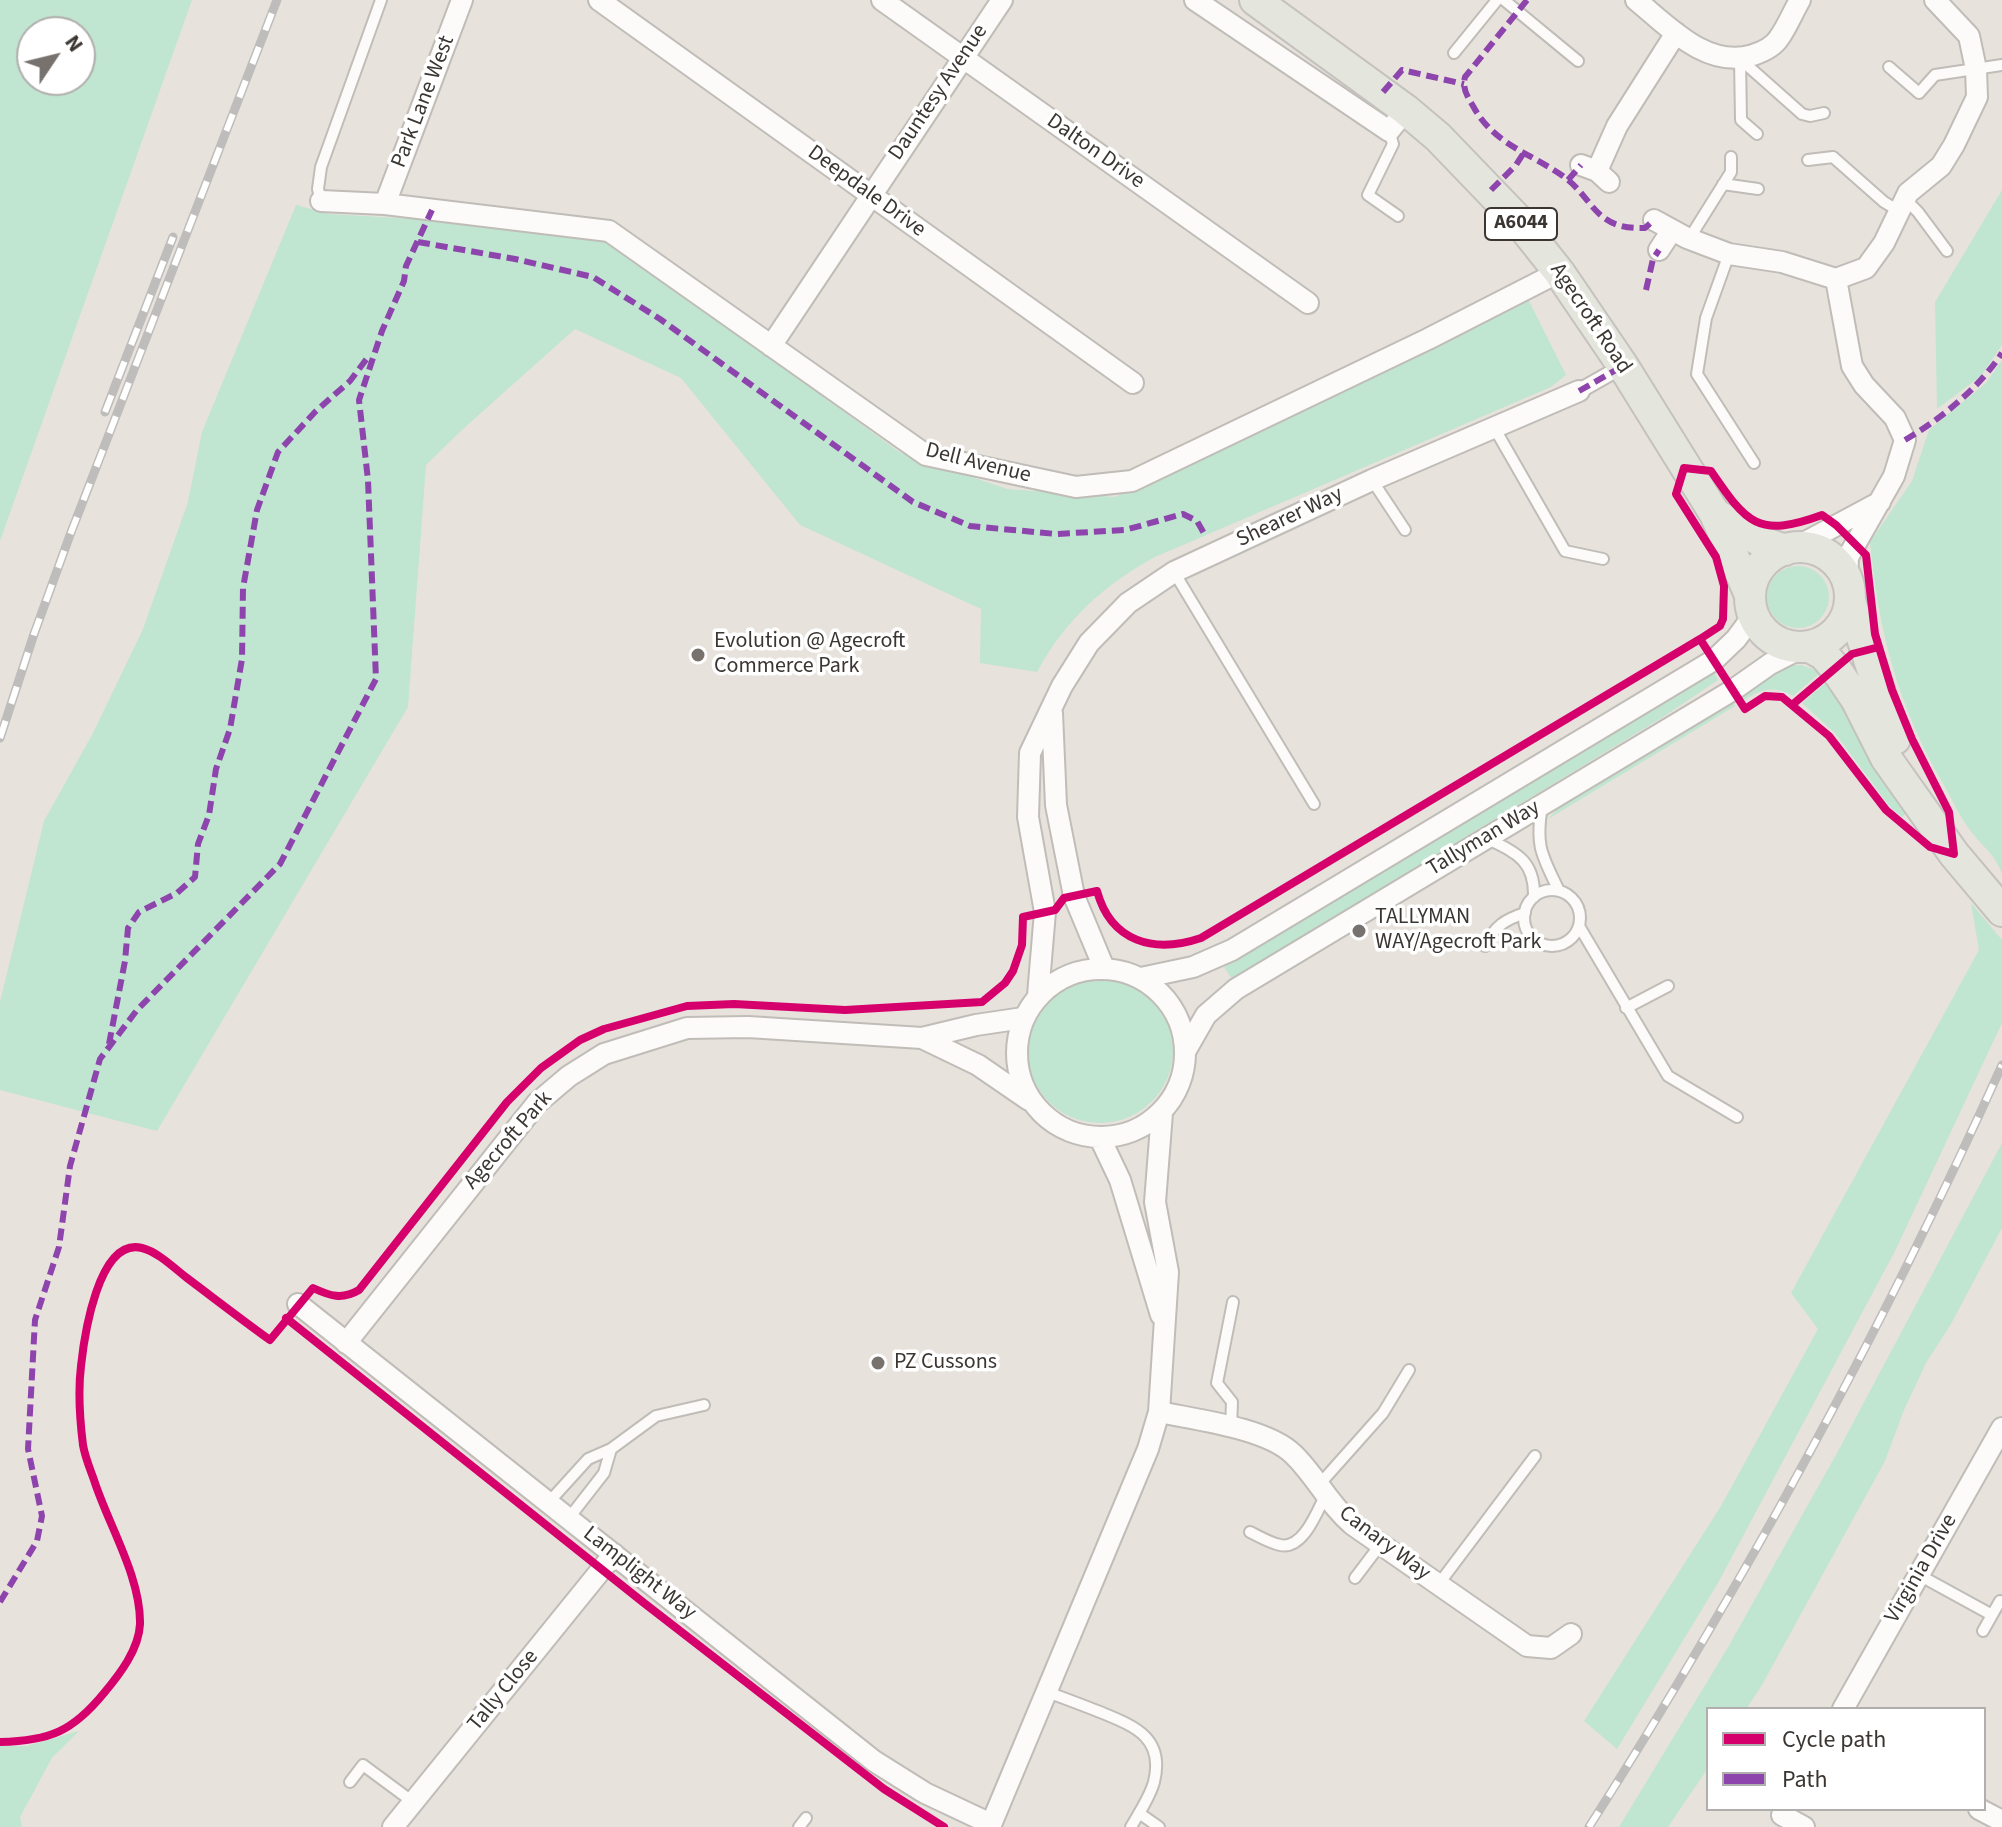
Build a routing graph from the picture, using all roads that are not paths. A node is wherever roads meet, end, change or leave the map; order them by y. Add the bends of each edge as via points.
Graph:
1 (381, 0) edge
2 (462, 0) edge
3 (599, 0) edge
4 (882, 0) edge
5 (1002, 0) edge
6 (1195, 0) edge
7 (1255, 0) edge
8 (1497, 0) edge
9 (1504, 0) edge
10 (1636, 0) edge
11 (1800, 0) edge
12 (1940, 2) edge
13 (1676, 33) junction
14 (1454, 53) dead end
15 (963, 58) junction
16 (1740, 59) junction
17 (1578, 61) dead end
18 (2002, 65) edge
19 (1889, 67) dead end
20 (1976, 69) junction
21 (1824, 113) dead end
22 (1397, 120) junction
23 (1757, 134) dead end
24 (1731, 157) dead end
25 (1808, 160) dead end
26 (1595, 173) dead end
27 (1723, 184) junction
28 (1758, 189) dead end
29 (871, 196) junction
30 (321, 201) joint
31 (385, 204) junction
32 (1902, 205) junction
33 (1398, 216) dead end
34 (1672, 230) junction
35 (1659, 250) dead end
36 (1947, 251) dead end
37 (1729, 254) junction
38 (1559, 272) junction
39 (1836, 279) junction
40 (1308, 303) dead end
41 (771, 346) junction
42 (1623, 366) junction
43 (1133, 383) dead end
44 (1579, 391) joint
45 (1495, 429) junction
46 (1754, 463) dead end
47 (1372, 480) junction
48 (1880, 502) junction
49 (1715, 514) junction
50 (1405, 530) dead end
51 (1790, 548) junction
52 (1603, 559) dead end
53 (1174, 572) junction
54 (1848, 590) junction
55 (1752, 605) junction
56 (1806, 647) junction
57 (1051, 709) junction
58 (1314, 804) dead end
59 (1543, 804) junction
60 (1921, 804) junction
61 (1486, 838) junction
62 (1559, 891) junction
63 (1534, 897) junction
64 (2002, 911) edge
65 (1525, 913) junction
66 (1579, 926) junction
67 (1485, 946) dead end
68 (1104, 968) junction
69 (1141, 978) junction
70 (1668, 986) dead end
71 (1038, 995) junction
72 (1626, 1008) junction
73 (1023, 1018) junction
74 (922, 1038) junction
75 (1186, 1050) junction
76 (1031, 1101) junction
77 (1162, 1113) junction
78 (1737, 1117) dead end
79 (1100, 1138) junction
80 (1233, 1302) dead end
81 (298, 1304) dead end
82 (1165, 1330) junction
83 (346, 1343) junction
84 (1409, 1370) dead end
85 (704, 1405) dead end
86 (1159, 1412) junction
87 (1231, 1428) junction
88 (2002, 1428) edge
89 (611, 1449) junction
90 (1535, 1456) dead end
91 (1322, 1491) junction
92 (549, 1502) junction
93 (569, 1518) junction
94 (1250, 1532) dead end
95 (1380, 1545) junction
96 (614, 1554) junction
97 (1919, 1575) junction
98 (1355, 1578) dead end
99 (1438, 1585) junction
100 (2000, 1601) dead end
101 (1992, 1615) junction
102 (1983, 1631) dead end
103 (1571, 1634) dead end
104 (1047, 1692) junction
105 (1844, 1707) edge
106 (350, 1782) dead end
107 (413, 1802) junction
108 (1785, 1811) edge
109 (1983, 1811) edge
110 (1139, 1813) junction
111 (2002, 1821) edge
112 (991, 1826) edge
113 (393, 1827) edge
114 (1131, 1827) edge
115 (1159, 1827) edge
116 (1804, 1827) edge

1 - 30 lane via 321,167
2 - 31 street, Park Lane West
3 - 29 street, Deepdale Drive
4 - 15 street, Dalton Drive
5 - 15 street, Dauntesy Avenue
6 - 22 street, Agecroft Road
7 - 22 main road, Agecroft Road / A6044
8 - 14 lane
9 - 17 lane
10 - 13 street
11 - 16 street via 1778,41
12 - 20 street via 1969,36
13 - 16 street via 1712,56
13 - 26 street via 1617,126
15 - 29 street, Dauntesy Avenue
15 - 40 street, Dalton Drive
16 - 21 lane via 1802,114
16 - 23 lane via 1741,120
18 - 20 lane
19 - 20 lane via 1919,93 1935,75
20 - 32 street via 1977,97 1954,145
22 - 33 lane via 1393,144 1368,195
22 - 38 main road, Agecroft Road / A6044 via 1438,137 1491,190
24 - 27 lane via 1731,172
25 - 32 lane via 1833,157 1884,202
27 - 28 lane
27 - 34 lane
29 - 41 street, Dauntesy Avenue
29 - 43 street, Deepdale Drive
30 - 31 street, Dell Avenue
31 - 41 street, Dell Avenue via 609,231
32 - 36 lane via 1918,212
32 - 39 street via 1866,268
34 - 35 street
34 - 37 street
37 - 39 street via 1782,262
37 - 46 lane via 1706,318 1697,374
38 - 41 street, Dell Avenue via 1132,481 1076,487 926,455
38 - 42 main road, Agecroft Road / A6044
39 - 48 street via 1852,366 1895,418 1905,440
42 - 44 street
42 - 49 main road, Agecroft Road / A6044
44 - 45 street, Shearer Way
45 - 47 street, Shearer Way
45 - 52 lane via 1565,551
47 - 50 lane
47 - 53 street, Shearer Way
48 - 51 street
48 - 54 street via 1848,557
49 - 51 main road, Agecroft Road / A6044 via 1762,542
49 - 55 main road, Agecroft Road / A6044
51 - 54 main road via 1827,555 1842,570
51 - 55 main road via 1764,562 1752,583
53 - 57 street, Shearer Way via 1107,622 1074,664
53 - 58 lane
54 - 56 main road via 1846,617 1838,631
54 - 60 main road via 1888,723
55 - 56 main road via 1761,629 1772,639
55 - 69 street, Tallyman Way via 1736,639 1714,660 1232,950 1193,967
56 - 59 street, Tallyman Way
56 - 60 main road via 1824,655 1835,668 1886,758
57 - 68 street via 1056,805 1074,896
57 - 71 street, Shearer Way via 1030,753 1028,817 1045,912
59 - 61 street, Tallyman Way
59 - 62 lane via 1540,850
60 - 64 main road
61 - 63 lane via 1527,864 1535,881
61 - 75 street, Tallyman Way via 1225,996 1198,1026
62 - 63 lane
62 - 66 lane via 1579,909
63 - 65 lane
65 - 66 lane via 1528,931 1541,944 1560,945
65 - 67 lane via 1493,929
66 - 72 lane
68 - 69 street
68 - 71 street via 1080,970
69 - 75 street via 1173,1008
70 - 72 lane
71 - 73 street
72 - 78 lane via 1668,1076
73 - 74 street
73 - 76 street via 1016,1046 1019,1075
74 - 76 street via 978,1065
74 - 83 street, Agecroft Park via 687,1028 604,1054 537,1103
75 - 77 street via 1179,1084
76 - 79 street via 1049,1121
77 - 79 street via 1144,1127
77 - 82 street, Lamplight Way via 1155,1202 1168,1272
79 - 82 street via 1120,1180
80 - 87 lane via 1217,1383 1232,1402
81 - 83 street, Lamplight Way
82 - 86 street, Lamplight Way
83 - 92 street, Lamplight Way
84 - 91 lane
85 - 89 lane via 656,1416
86 - 87 street, Canary Way
86 - 104 street, Lamplight Way
87 - 91 street, Canary Way via 1266,1436 1293,1454
88 - 97 street, Virginia Drive
89 - 92 lane via 588,1459
89 - 93 lane via 604,1473
90 - 99 lane
91 - 94 lane via 1306,1532 1291,1544 1283,1546
91 - 95 street, Canary Way via 1338,1512
92 - 93 street, Lamplight Way
93 - 96 street, Lamplight Way
95 - 98 lane
95 - 99 street, Canary Way
96 - 107 street, Tally Close
96 - 112 street, Lamplight Way via 874,1761
97 - 101 lane
97 - 105 street, Virginia Drive
99 - 103 street, Canary Way via 1527,1646 1551,1648
100 - 101 lane
101 - 102 lane
104 - 110 lane via 1142,1732 1157,1764
104 - 112 street, Lamplight Way
106 - 107 lane via 363,1765
107 - 113 street, Tally Close
108 - 116 street via 1782,1815
109 - 111 street
110 - 114 lane
110 - 115 lane

